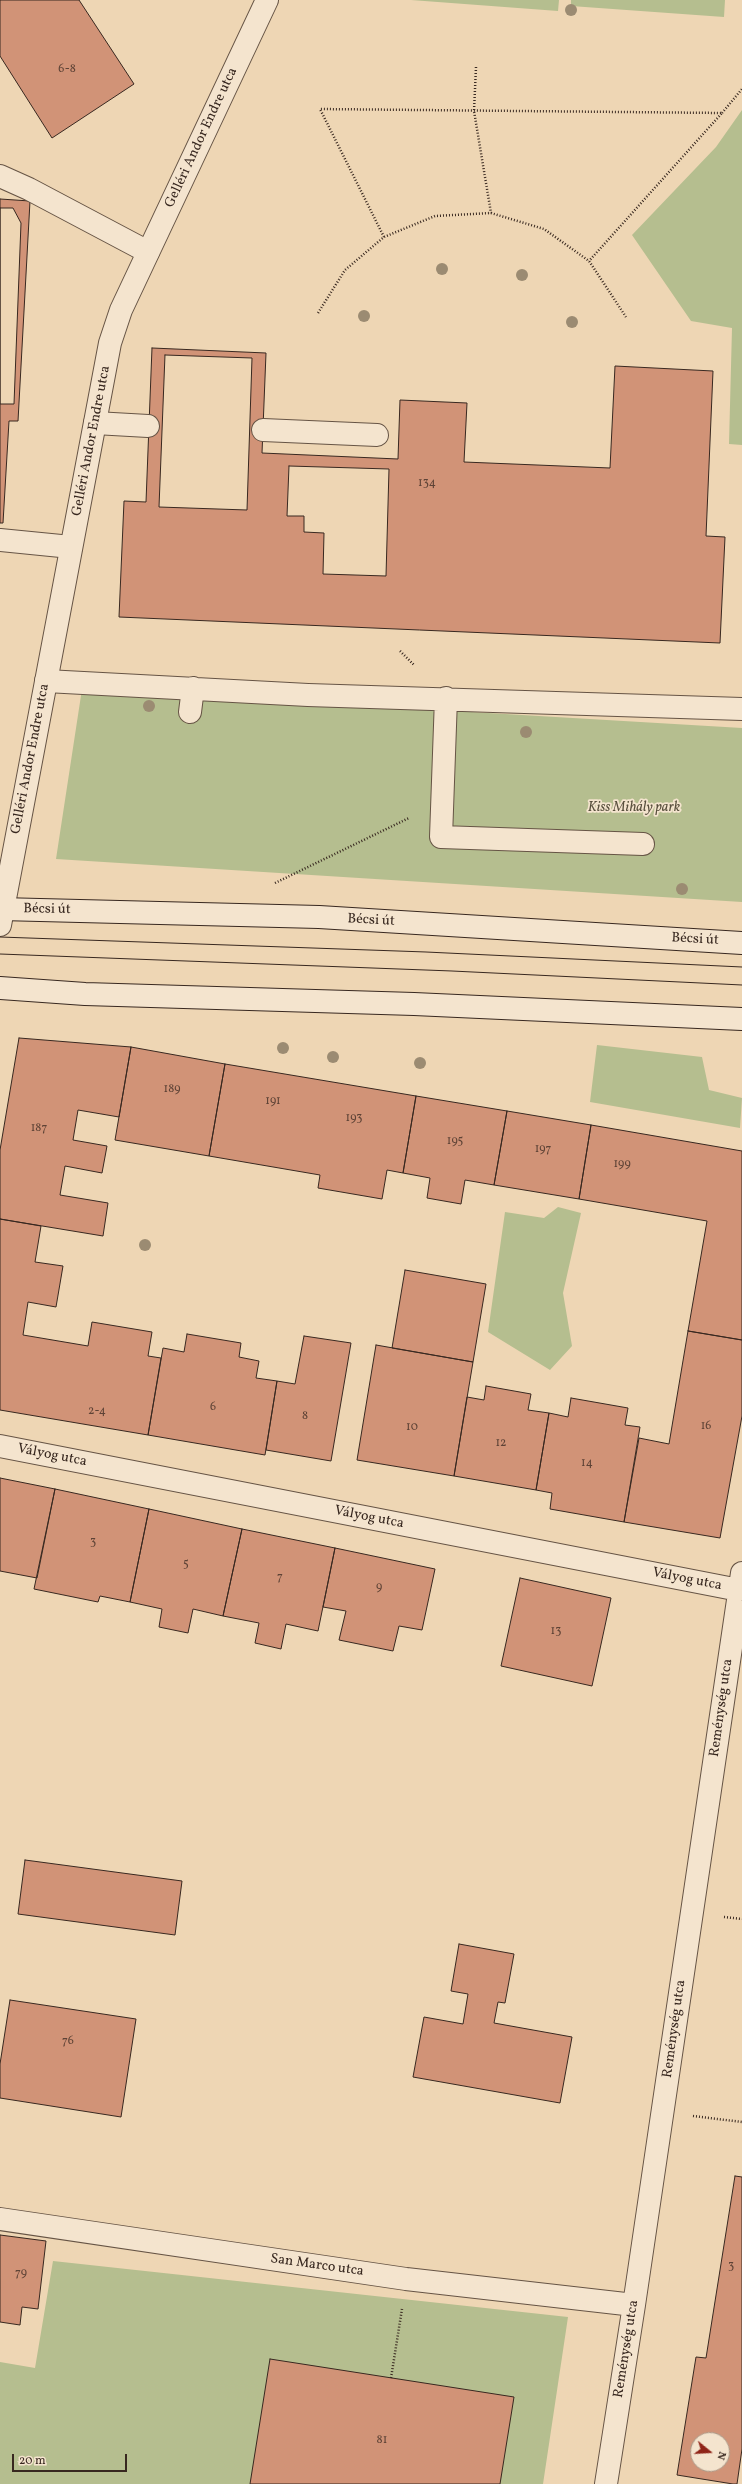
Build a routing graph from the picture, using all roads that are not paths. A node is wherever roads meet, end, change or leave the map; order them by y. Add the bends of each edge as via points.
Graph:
1 (267, 0) edge
2 (0, 176) edge
3 (148, 252) junction
4 (95, 423) junction
5 (148, 426) dead end
6 (263, 430) dead end
7 (377, 435) dead end
8 (0, 540) edge
9 (71, 547) junction
10 (46, 682) junction
11 (193, 688) junction
12 (446, 698) junction
13 (742, 709) edge
14 (190, 712) dead end
15 (643, 844) dead end
16 (1, 914) edge
17 (742, 942) edge
18 (0, 988) edge
19 (742, 1019) edge
20 (0, 1446) edge
21 (740, 1582) edge
22 (0, 2219) edge
23 (634, 2305) junction
24 (606, 2484) edge

1 - 3 street, Gelléri Andor Endre utca
2 - 3 street
3 - 4 street, Gelléri Andor Endre utca via 121,310 110,342
4 - 5 street
4 - 9 street, Gelléri Andor Endre utca
6 - 7 street
8 - 9 street
9 - 10 street, Gelléri Andor Endre utca
10 - 11 street
10 - 16 street, Gelléri Andor Endre utca
11 - 12 street via 308,695
11 - 14 street
12 - 13 street
12 - 15 street via 441,837
16 - 17 street, Bécsi út via 318,918
18 - 19 street via 86,994 414,1004
20 - 21 street, Vályog utca
21 - 23 street, Reménység utca
22 - 23 street, San Marco utca via 406,2279
23 - 24 street, Reménység utca

